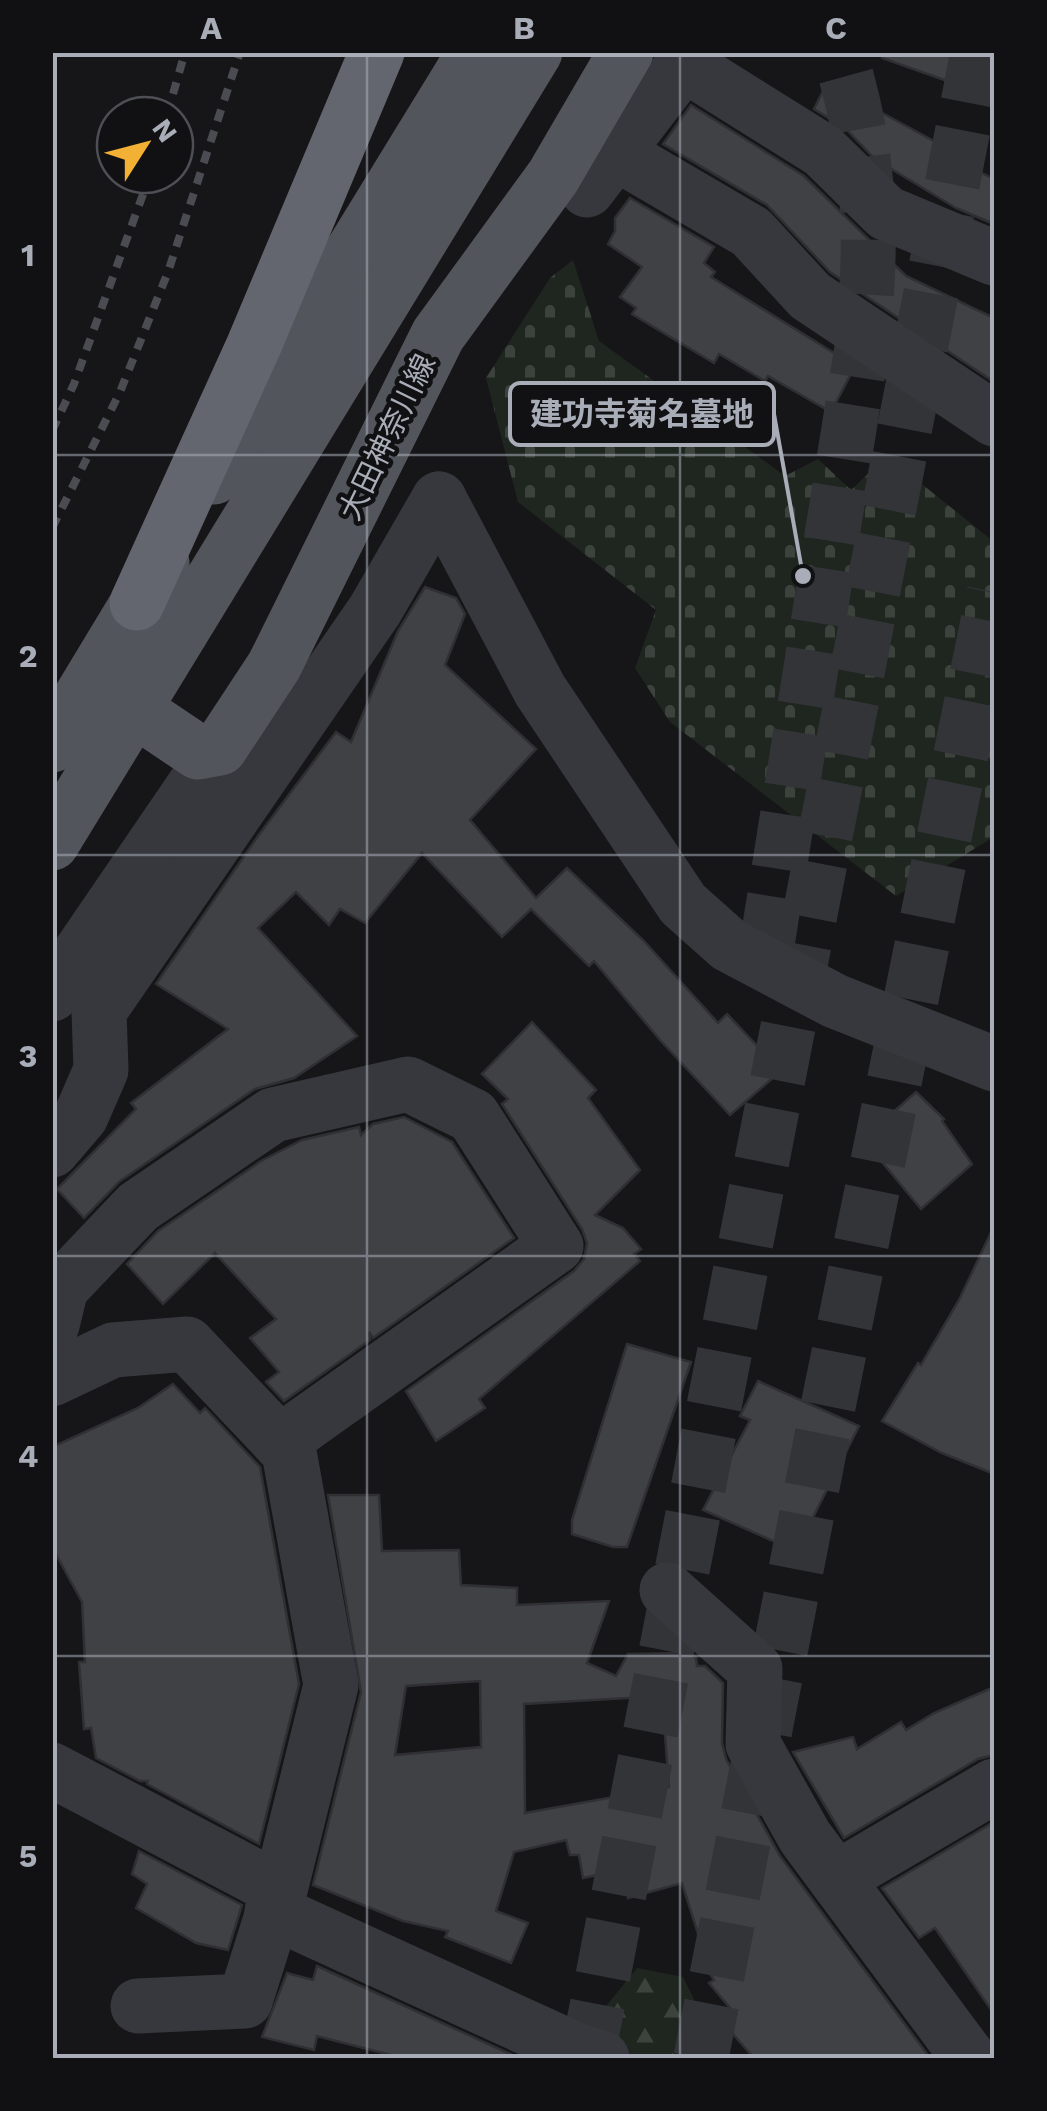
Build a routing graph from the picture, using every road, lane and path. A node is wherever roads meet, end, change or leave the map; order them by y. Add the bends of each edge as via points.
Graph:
1 (376, 52) edge
2 (474, 52) edge
3 (536, 52) edge
4 (626, 52) edge
5 (688, 58) edge
6 (994, 258) edge
7 (994, 419) edge
8 (137, 603) junction
9 (134, 709) junction
10 (52, 744) edge
11 (220, 748) junction
12 (52, 843) edge
13 (52, 994) edge
14 (994, 1064) edge
15 (52, 1150) edge
16 (52, 1325) edge
17 (52, 1379) edge
18 (280, 1442) junction
19 (667, 1590) dead end
20 (52, 1770) edge
21 (994, 1786) edge
22 (836, 1879) junction
23 (276, 1900) junction
24 (138, 2006) dead end
25 (602, 2058) edge
26 (969, 2058) edge

1 - 8 highway
2 - 8 main road
3 - 9 main road
4 - 11 main road, 大田神奈川線 via 554,177 438,335 274,666
5 - 6 street via 822,151 886,213
5 - 7 street via 602,171 751,232 810,296
8 - 10 main road
9 - 11 main road via 198,752
9 - 12 main road
11 - 13 street
14 - 15 street via 835,1001 729,945 682,904 540,690 440,499 375,610 99,1011 100,1070 81,1116
16 - 18 street via 61,1288 138,1207 273,1115 408,1084 473,1116 556,1246
17 - 18 street via 114,1350 187,1344
18 - 23 street via 289,1452 332,1686
19 - 22 street via 756,1669 754,1744
20 - 23 street
21 - 22 street
22 - 26 street
23 - 24 street via 245,2000
23 - 25 street

